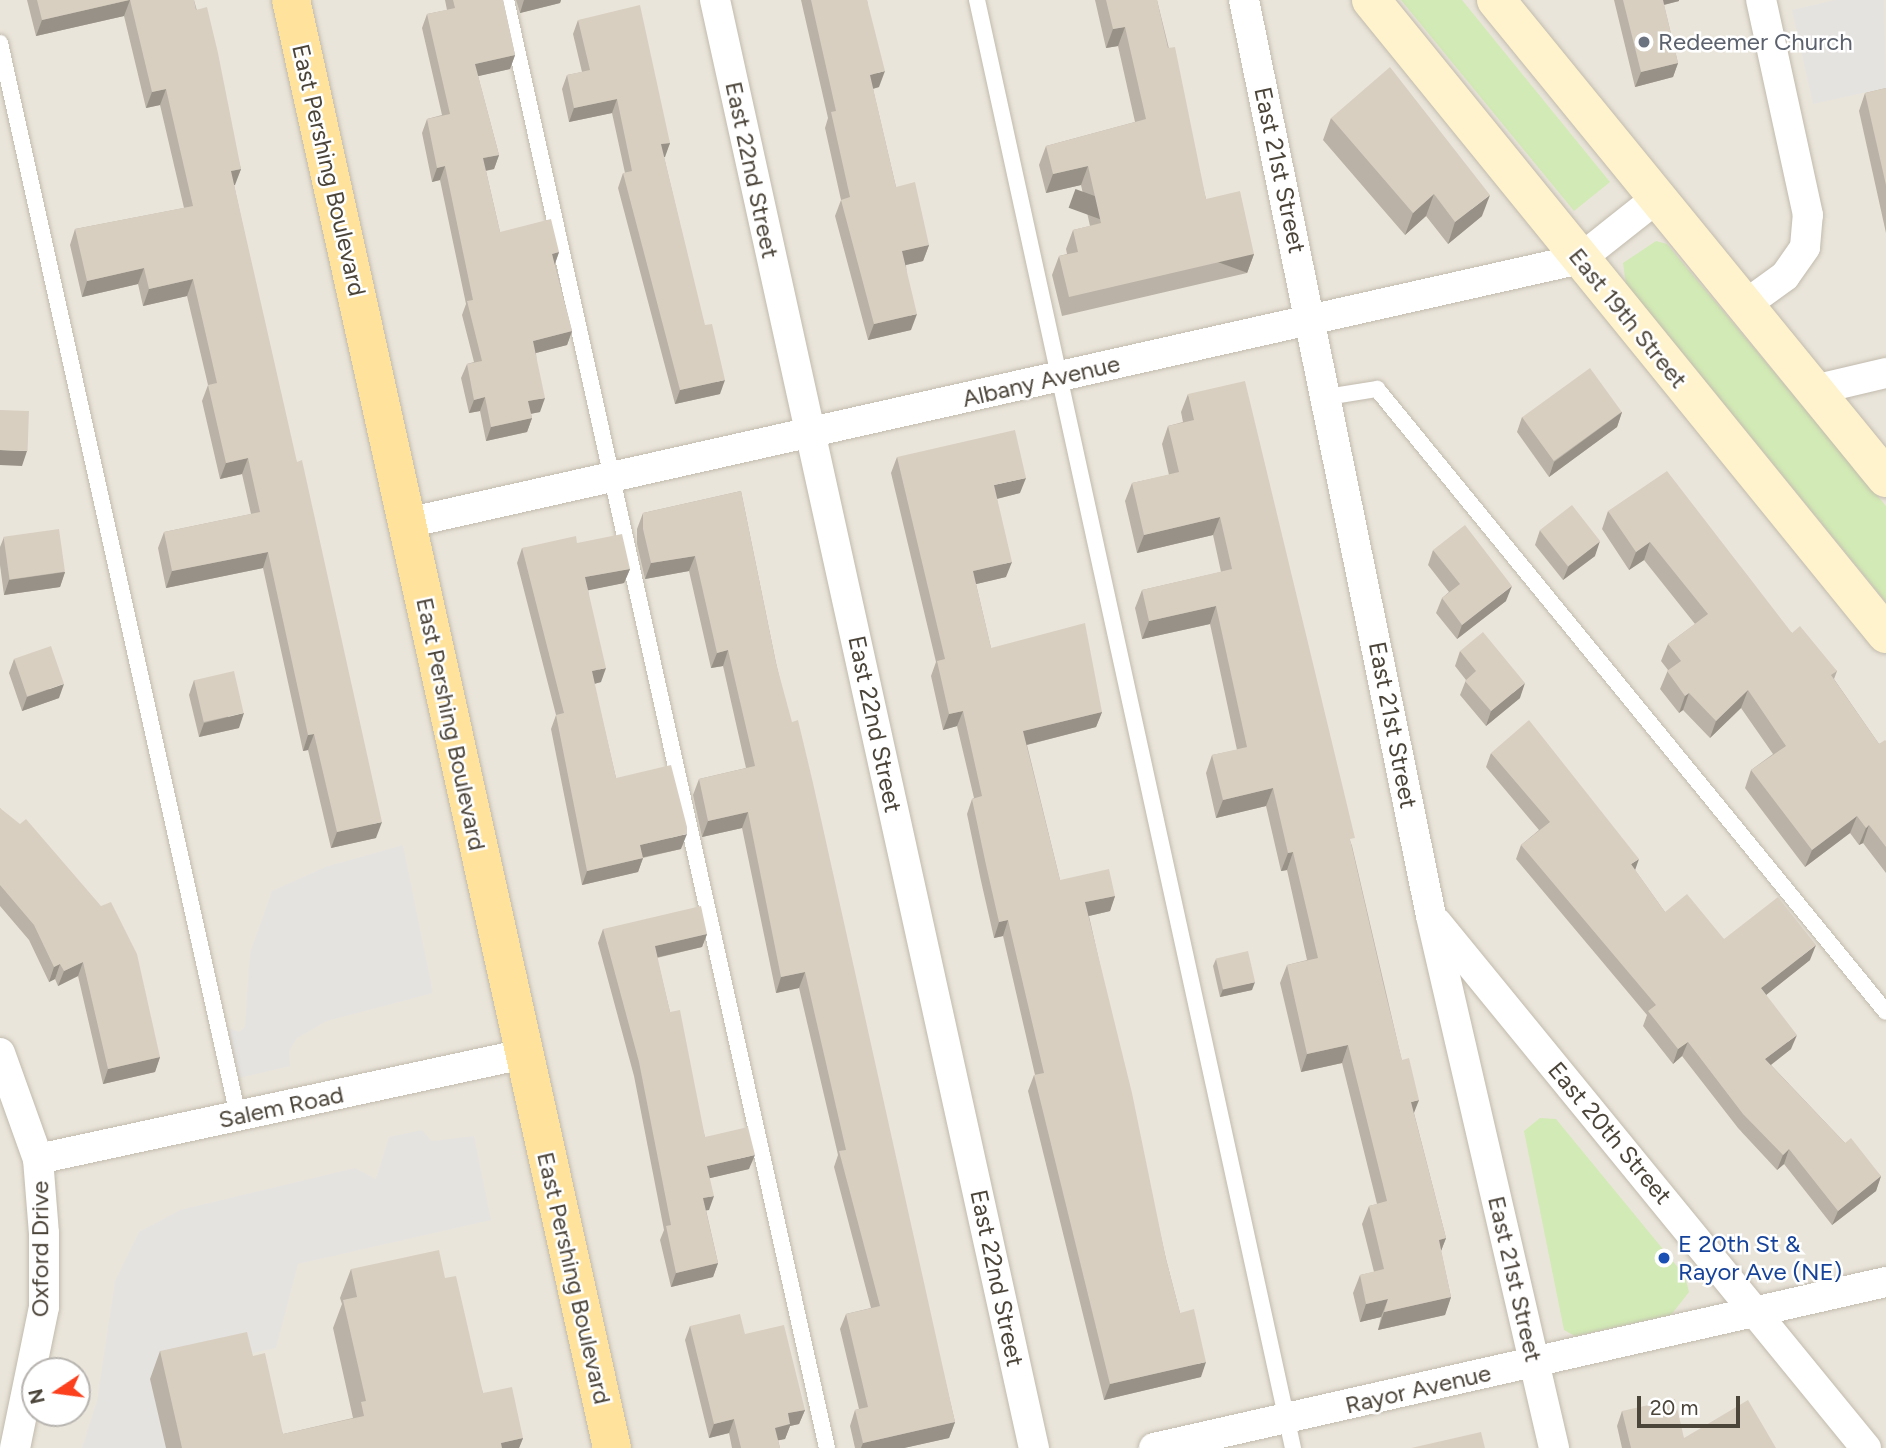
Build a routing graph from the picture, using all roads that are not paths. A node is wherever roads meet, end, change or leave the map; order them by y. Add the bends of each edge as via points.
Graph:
1 (291, 0) edge
2 (506, 0) edge
3 (715, 0) edge
4 (977, 0) edge
5 (1244, 0) edge
6 (1371, 0) edge
7 (1496, 0) edge
8 (1762, 0) edge
9 (0, 43) edge
10 (1657, 198) junction
11 (1580, 259) junction
12 (1745, 305) junction
13 (1311, 317) junction
14 (1886, 373) edge
15 (1059, 377) junction
16 (1814, 390) junction
17 (1327, 397) junction
18 (810, 433) junction
19 (614, 476) junction
20 (1886, 478) edge
21 (407, 523) junction
22 (1886, 634) edge
23 (1431, 916) junction
24 (1886, 1012) edge
25 (0, 1053) edge
26 (523, 1054) junction
27 (238, 1116) junction
28 (38, 1159) junction
29 (1886, 1282) edge
30 (1758, 1312) junction
31 (1535, 1361) junction
32 (1290, 1434) edge
33 (1856, 1443) edge
34 (15, 1448) edge
35 (612, 1448) edge
36 (827, 1448) edge
37 (1034, 1448) edge
38 (1154, 1448) edge
39 (1554, 1448) edge

1 - 21 main road, East Pershing Boulevard
2 - 19 lane
3 - 18 street, East 22nd Street
4 - 15 lane
5 - 13 street, East 21st Street
6 - 11 main road, East 19th Street
7 - 10 main road
8 - 12 street via 1808,215 1805,247 1786,276
9 - 27 lane
10 - 11 street, Albany Avenue
10 - 12 main road
11 - 13 street, Albany Avenue
11 - 22 main road, East 19th Street
12 - 16 main road
13 - 15 street, Albany Avenue
13 - 17 street, East 21st Street
14 - 16 street
15 - 18 street, Albany Avenue
15 - 32 lane
16 - 20 main road
17 - 23 street, East 21st Street
17 - 24 lane via 1377,389
18 - 19 street, Albany Avenue
18 - 37 street, East 22nd Street
19 - 21 street, Albany Avenue
19 - 36 lane
21 - 26 main road, East Pershing Boulevard
23 - 30 street, East 20th Street
23 - 31 street, East 21st Street
25 - 28 street, Oxford Drive
26 - 27 street, Salem Road
26 - 35 main road, East Pershing Boulevard
27 - 28 street, Salem Road
28 - 34 street, Oxford Drive via 44,1307
29 - 30 street, Rayor Avenue
30 - 31 street, Rayor Avenue
30 - 33 street, East 20th Street
31 - 32 street, Rayor Avenue
31 - 39 street, East 21st Street
32 - 38 street, Rayor Avenue

